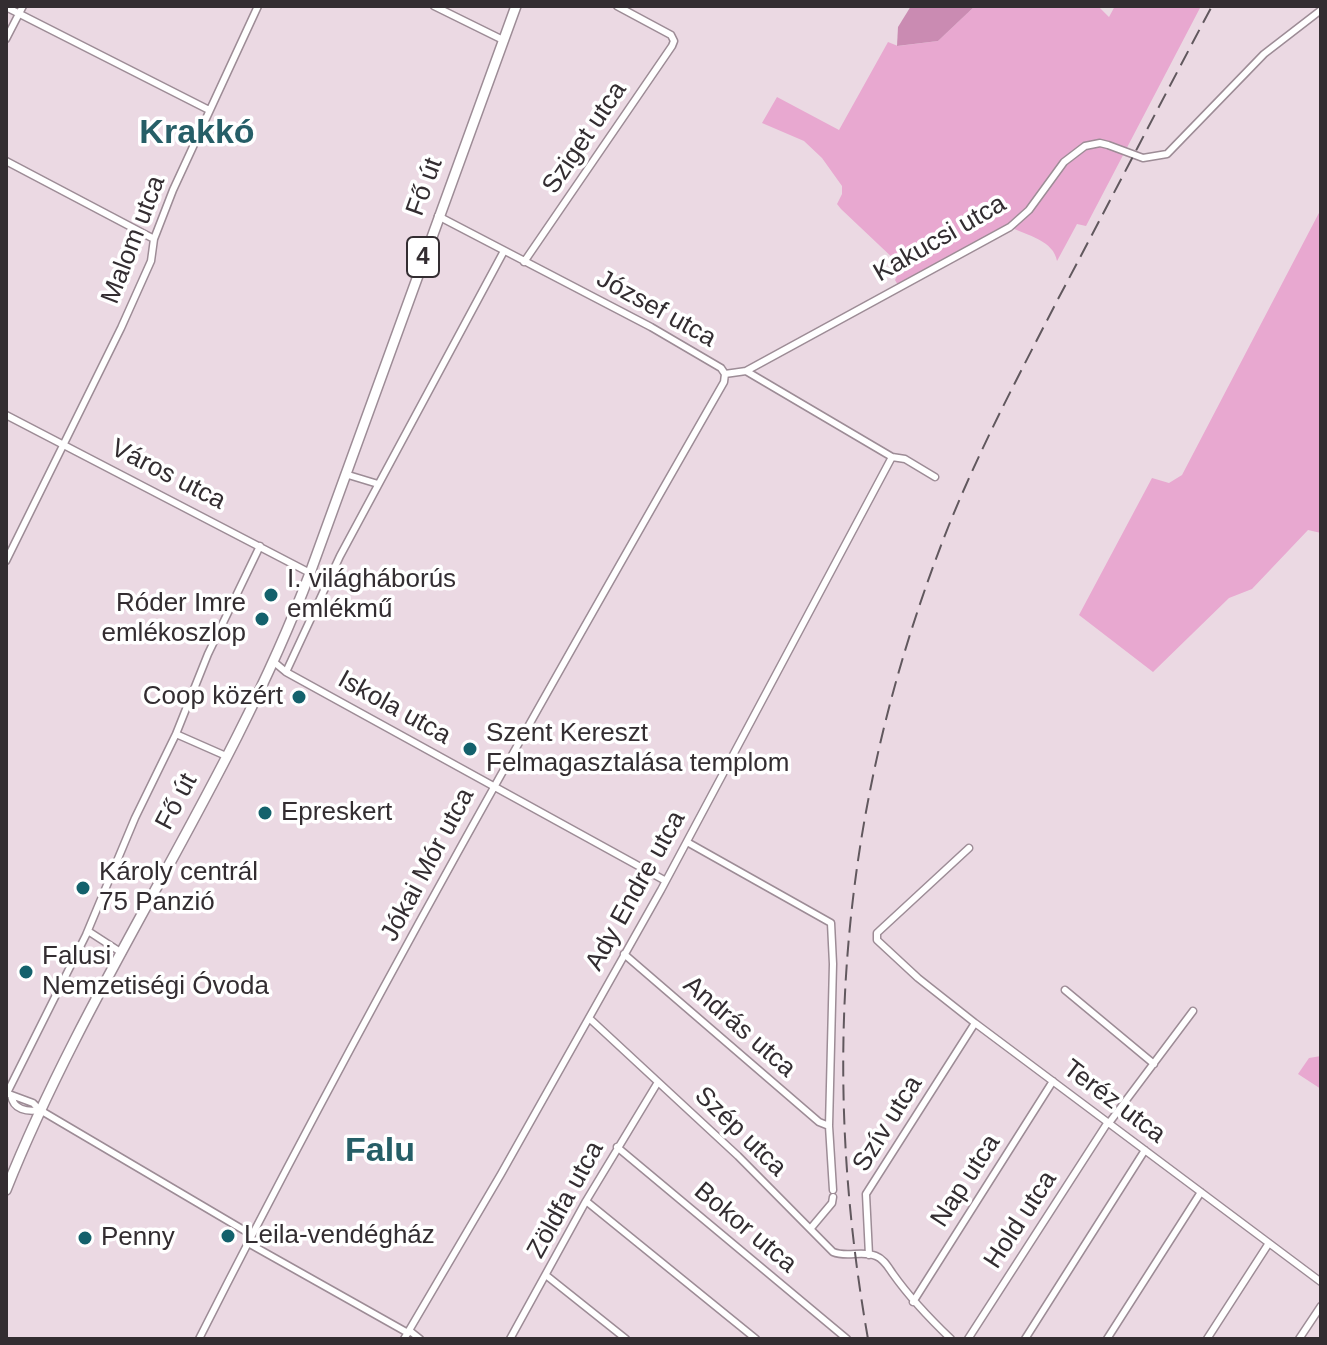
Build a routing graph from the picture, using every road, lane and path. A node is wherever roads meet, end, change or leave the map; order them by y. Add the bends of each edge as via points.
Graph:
1 (23, 6) edge
2 (258, 6) edge
3 (434, 6) edge
4 (516, 6) edge
5 (617, 6) edge
6 (6, 7) edge
7 (1321, 10) edge
8 (19, 14) junction
9 (6, 39) edge
10 (503, 40) junction
11 (209, 110) junction
12 (6, 161) edge
13 (438, 216) junction
14 (154, 239) junction
15 (504, 251) junction
16 (524, 262) junction
17 (746, 371) junction
18 (725, 374) junction
19 (6, 415) edge
20 (65, 444) junction
21 (892, 457) junction
22 (345, 474) junction
23 (935, 477) dead end
24 (378, 484) junction
25 (260, 546) junction
26 (6, 561) edge
27 (308, 577) junction
28 (324, 589) junction
29 (274, 662) junction
30 (286, 672) junction
31 (176, 734) junction
32 (226, 756) junction
33 (493, 786) junction
34 (687, 842) junction
35 (969, 848) dead end
36 (664, 880) junction
37 (88, 931) junction
38 (123, 953) junction
39 (624, 954) junction
40 (1065, 990) dead end
41 (1193, 1011) dead end
42 (589, 1018) junction
43 (975, 1023) junction
44 (1154, 1064) junction
45 (1053, 1081) junction
46 (658, 1082) junction
47 (8, 1094) edge
48 (40, 1110) junction
49 (1108, 1123) junction
50 (829, 1126) junction
51 (617, 1147) junction
52 (1145, 1150) junction
53 (6, 1190) edge
54 (1201, 1192) junction
55 (586, 1201) junction
56 (811, 1228) junction
57 (252, 1235) junction
58 (248, 1243) junction
59 (1269, 1243) junction
60 (869, 1255) junction
61 (547, 1276) junction
62 (1321, 1282) edge
63 (913, 1302) junction
64 (1321, 1306) edge
65 (407, 1334) edge
66 (199, 1339) edge
67 (420, 1339) edge
68 (510, 1339) edge
69 (626, 1339) edge
70 (756, 1339) edge
71 (847, 1339) edge
72 (951, 1339) edge
73 (968, 1339) edge
74 (1025, 1339) edge
75 (1107, 1339) edge
76 (1207, 1339) edge
77 (1299, 1339) edge

1 - 8 street
2 - 11 street, Malom utca
3 - 10 street
4 - 10 main road, Fő út / 4
5 - 16 street, Sziget utca via 674,41
6 - 8 street
7 - 17 street, Kakucsi utca via 1264,54 1167,154 1143,158 1108,145 1085,146 1064,162 1010,227
8 - 9 street
8 - 11 street
10 - 13 main road, Fő út / 4
11 - 14 street, Malom utca
12 - 14 street
13 - 15 street, József utca
13 - 22 main road, Fő út / 4
14 - 20 street, Malom utca via 151,261
15 - 16 street, József utca
15 - 24 street
16 - 18 street, József utca via 651,327
17 - 18 street, József utca
17 - 21 street
18 - 33 street, Jókai Mór utca
19 - 20 street, Város utca
20 - 25 street, Város utca
20 - 26 street, Malom utca
21 - 23 street
21 - 34 street, Ady Endre utca
22 - 24 street
22 - 27 main road, Fő út / 4
24 - 28 street
25 - 27 street, Város utca
25 - 31 street, Fő út
27 - 28 street
27 - 29 main road, Fő út / 4
28 - 30 street
29 - 30 street, Iskola utca
29 - 32 main road, Fő út / 4
30 - 33 street, Iskola utca
31 - 32 street, Fő út
31 - 37 street, Fő út
32 - 38 main road, Fő út / 4
33 - 36 street, Iskola utca
33 - 57 street, Jókai Mór utca
34 - 36 street, Ady Endre utca
34 - 50 street via 831,923
35 - 43 street, Teréz utca via 877,933 877,940
36 - 39 street, Ady Endre utca
37 - 38 street
37 - 47 street, Fő út
38 - 48 main road, Fő út / 4
39 - 42 street, Ady Endre utca
39 - 50 street, András utca
40 - 44 street
41 - 44 street, Hold utca
42 - 46 street, Szép utca
42 - 65 street, Ady Endre utca
43 - 45 street, Teréz utca
43 - 60 street, Szív utca via 866,1194
44 - 49 street, Hold utca
45 - 49 street, Teréz utca
45 - 63 street, Nap utca
46 - 51 street, Zöldfa utca
46 - 56 street, Szép utca
47 - 48 street via 27,1112
48 - 53 main road, Fő út / 4
48 - 57 street
49 - 52 street, Teréz utca
49 - 73 street, Hold utca
50 - 56 street via 832,1203
51 - 55 street, Zöldfa utca
51 - 71 street, Bokor utca
52 - 54 street, Teréz utca
52 - 74 street
54 - 59 street, Teréz utca
54 - 75 street
55 - 61 street, Zöldfa utca
55 - 70 street
56 - 60 street, Szép utca via 833,1252
57 - 58 street, Jókai Mór utca
58 - 65 street
58 - 66 street, Jókai Mór utca
59 - 62 street, Teréz utca
59 - 76 street
60 - 63 street via 885,1262
61 - 68 street, Zöldfa utca
61 - 69 street
63 - 72 street
64 - 77 street
65 - 67 street

